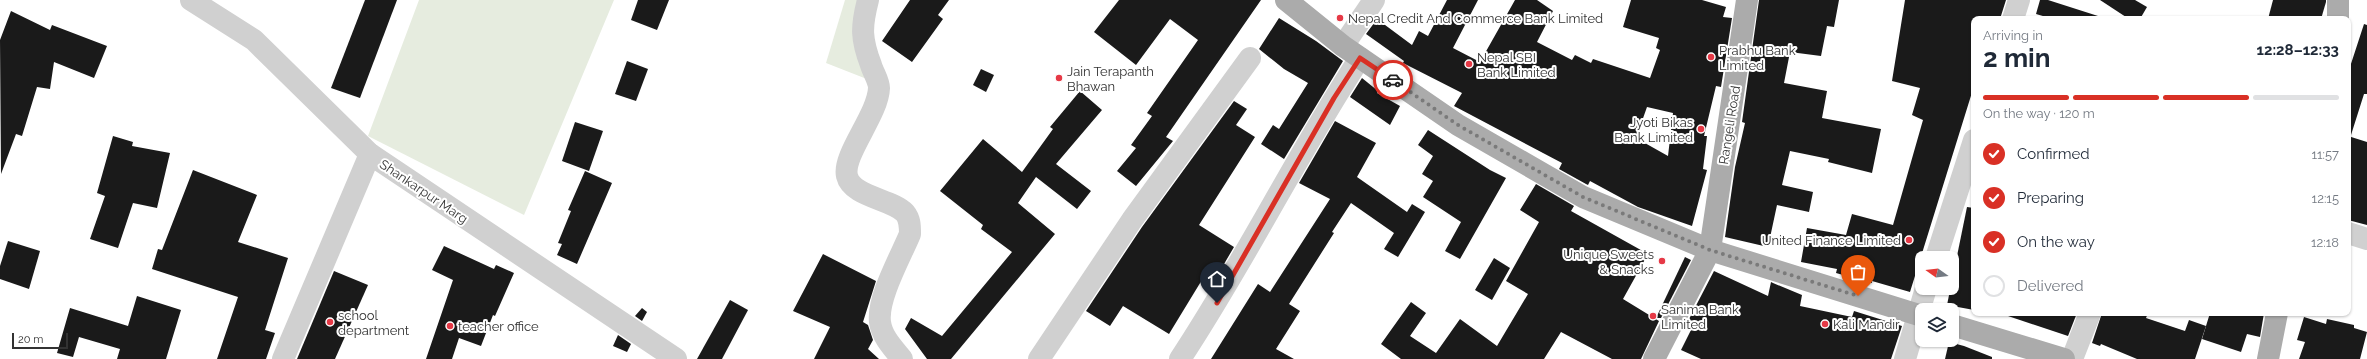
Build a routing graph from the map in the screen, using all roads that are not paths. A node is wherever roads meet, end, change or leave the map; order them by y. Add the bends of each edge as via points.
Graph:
1 (191, 0) edge
2 (868, 0) edge
3 (1286, 0) edge
4 (1374, 0) edge
5 (1748, 0) edge
6 (2019, 0) edge
7 (2338, 0) edge
8 (2014, 16) edge
9 (2338, 16) edge
10 (1352, 52) junction
11 (1250, 58) dead end
12 (1971, 149) edge
13 (370, 154) junction
14 (2351, 234) edge
15 (2367, 239) edge
16 (1710, 250) junction
17 (1938, 251) edge
18 (1915, 313) edge
19 (2089, 316) edge
20 (2276, 316) edge
21 (1959, 327) edge
22 (1915, 330) edge
23 (283, 359) edge
24 (676, 359) edge
25 (902, 359) edge
26 (1039, 359) edge
27 (1180, 359) edge
28 (1654, 359) edge
29 (1905, 359) edge
30 (2063, 359) edge
31 (2072, 359) edge
32 (2268, 359) edge

1 - 13 street, Shankarpur Marg via 254,40
2 - 25 street via 862,23 863,44 879,88 874,110 847,164 847,177 852,187 905,213 910,222 910,234 883,299 880,322 887,340
3 - 10 main road
4 - 10 street
5 - 16 main road, Rangeli Road
6 - 8 street
7 - 9 main road
10 - 16 main road via 1458,125 1583,197
10 - 27 street via 1334,98 1217,303
11 - 26 street via 1132,220
12 - 17 street
13 - 23 street
13 - 24 street, Shankarpur Marg
14 - 15 street
16 - 18 main road
16 - 28 main road, Rangeli Road
19 - 31 street
20 - 32 main road
21 - 30 main road
22 - 29 street

